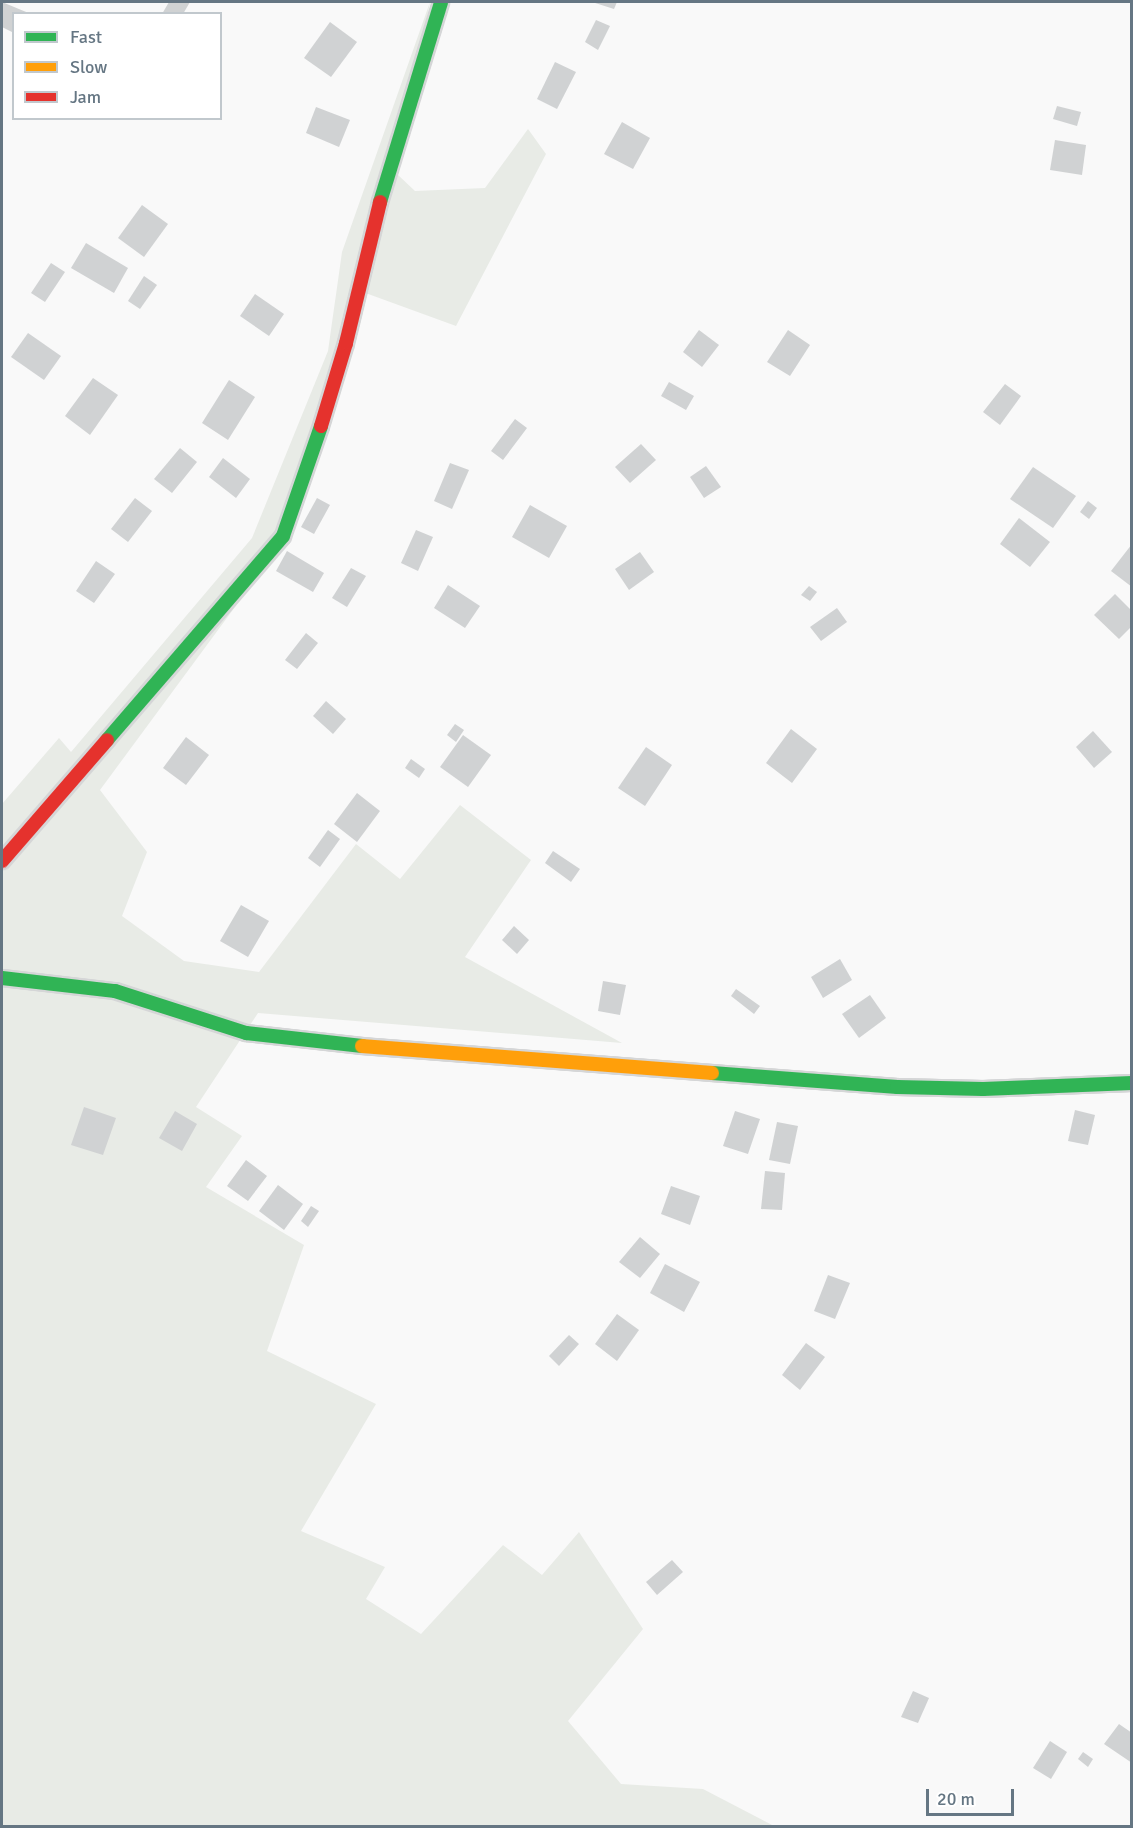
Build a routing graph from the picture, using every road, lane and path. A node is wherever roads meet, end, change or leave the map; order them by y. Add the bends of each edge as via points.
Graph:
1 (441, 2) edge
2 (2, 861) edge
3 (2, 978) edge
4 (1131, 1083) edge

1 - 2 street via 387,173 346,343 284,536
3 - 4 street via 115,991 246,1033 357,1046 897,1087 983,1089

